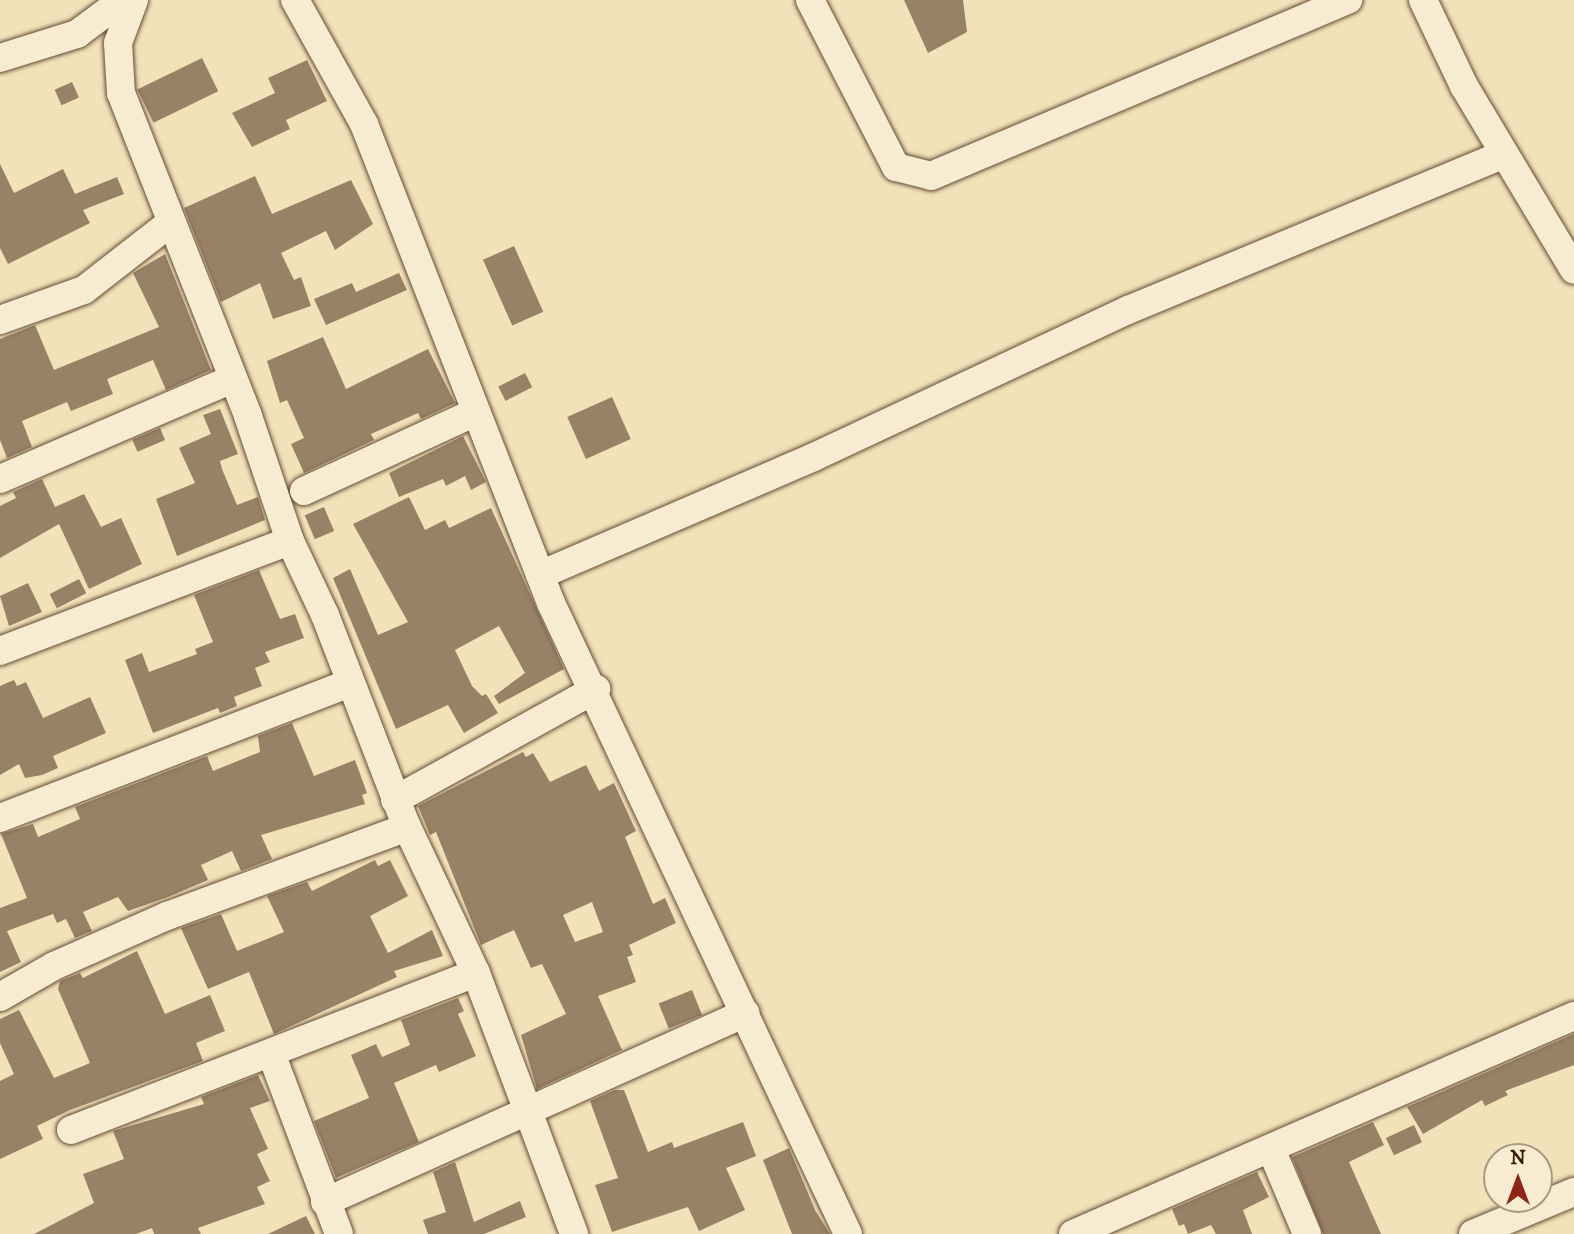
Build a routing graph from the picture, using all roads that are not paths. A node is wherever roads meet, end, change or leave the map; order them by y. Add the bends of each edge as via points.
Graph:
1 (123, 0) edge
2 (134, 0) edge
3 (295, 0) edge
4 (810, 0) edge
5 (1348, 0) edge
6 (1423, 0) edge
7 (0, 58) edge
8 (1503, 155) junction
9 (170, 223) junction
10 (1574, 270) edge
11 (0, 320) edge
12 (230, 380) junction
13 (476, 412) junction
14 (0, 479) edge
15 (304, 491) dead end
16 (290, 541) junction
17 (540, 575) junction
18 (0, 651) edge
19 (349, 683) junction
20 (596, 689) junction
21 (395, 800) junction
22 (0, 818) edge
23 (407, 827) junction
24 (476, 973) junction
25 (0, 998) edge
26 (746, 1013) junction
27 (1574, 1016) edge
28 (271, 1053) junction
29 (527, 1112) junction
30 (71, 1130) dead end
31 (1271, 1149) junction
32 (1574, 1192) edge
33 (325, 1202) junction
34 (339, 1234) edge
35 (574, 1234) edge
36 (848, 1234) edge
37 (1073, 1234) edge
38 (1307, 1234) edge
39 (1473, 1234) edge

1 - 7 street via 77,34
2 - 9 street via 118,43 121,93
3 - 13 street via 364,124
4 - 5 street via 896,167 931,176
6 - 8 street
8 - 10 street
8 - 17 street via 1128,310 814,457
9 - 11 street via 84,290
9 - 12 street
12 - 14 street
12 - 16 street
13 - 15 street
13 - 17 street
16 - 18 street
16 - 19 street
17 - 20 street
19 - 21 street
19 - 22 street
20 - 21 street
20 - 26 street
21 - 23 street
23 - 24 street
23 - 25 street via 167,916 54,966
24 - 28 street
24 - 29 street
26 - 29 street
26 - 36 street
27 - 31 street
28 - 30 street
28 - 33 street
29 - 33 street
29 - 35 street
31 - 37 street
31 - 38 street
32 - 39 street
33 - 34 street

